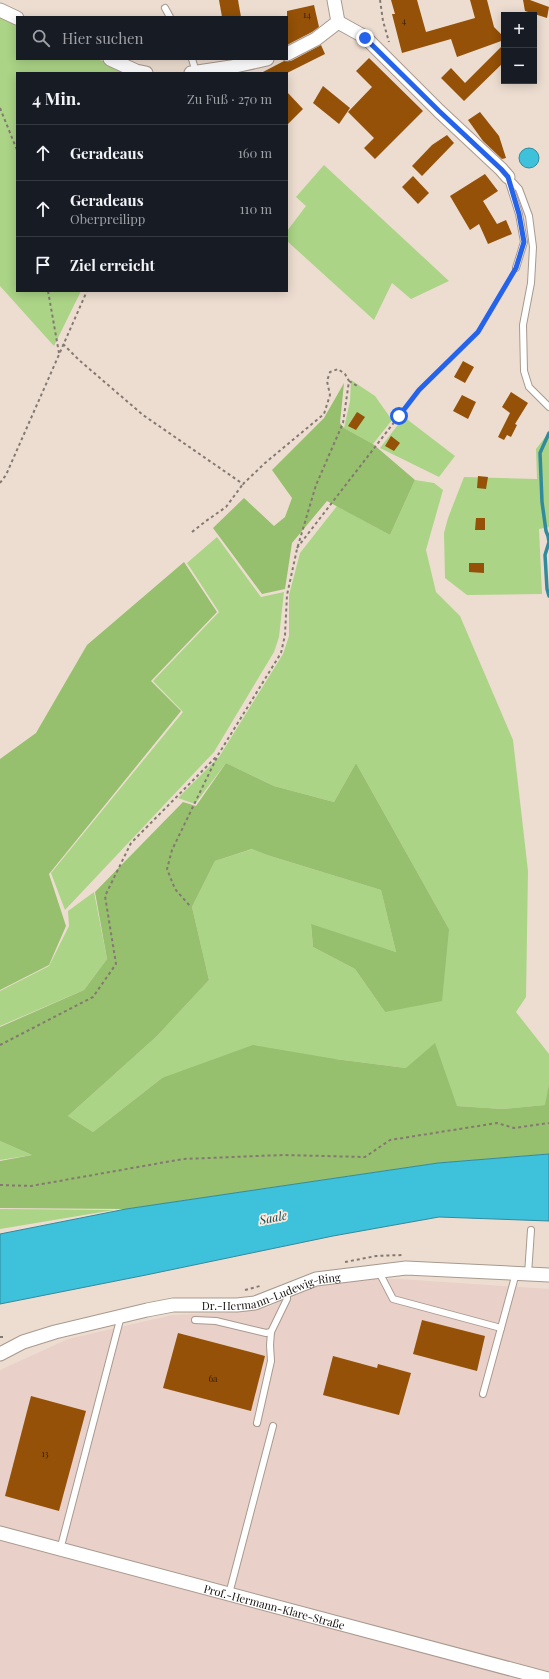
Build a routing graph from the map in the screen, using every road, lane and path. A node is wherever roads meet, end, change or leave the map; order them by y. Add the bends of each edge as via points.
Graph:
1 (334, 0) edge
2 (380, 0) edge
3 (164, 8) dead end
4 (0, 10) edge
5 (169, 16) edge
6 (16, 18) edge
7 (338, 22) junction
8 (386, 34) dead end
9 (288, 53) edge
10 (112, 60) edge
11 (192, 60) edge
12 (262, 60) edge
13 (141, 72) edge
14 (194, 72) edge
15 (0, 108) edge
16 (16, 148) edge
17 (508, 177) junction
18 (516, 268) joint
19 (48, 292) edge
20 (87, 292) edge
21 (63, 344) junction
22 (59, 354) junction
23 (349, 381) junction
24 (359, 387) dead end
25 (549, 407) edge
26 (0, 483) edge
27 (243, 484) junction
28 (192, 532) dead end
29 (297, 549) junction
30 (218, 755) junction
31 (190, 906) dead end
32 (0, 1045) edge
33 (549, 1123) edge
34 (0, 1185) edge
35 (531, 1230) dead end
36 (379, 1271) junction
37 (522, 1274) junction
38 (549, 1275) edge
39 (287, 1290) junction
40 (122, 1316) junction
41 (195, 1320) dead end
42 (501, 1328) junction
43 (271, 1332) junction
44 (0, 1354) edge
45 (483, 1394) dead end
46 (257, 1423) dead end
47 (273, 1426) dead end
48 (0, 1533) edge
49 (60, 1550) junction
50 (229, 1594) junction
51 (548, 1679) edge

1 - 7 street
2 - 8 path
3 - 5 lane
4 - 6 street
7 - 9 street via 316,39
7 - 17 street via 365,38
10 - 13 street
11 - 14 lane
12 - 14 street
15 - 16 path
17 - 18 lane via 524,242
17 - 25 lane via 519,189 529,216 533,247 531,283 523,325 524,371 529,387
18 - 29 path via 478,332 419,390
19 - 22 path
20 - 21 path
21 - 22 path
21 - 27 path via 143,415
22 - 26 path
23 - 24 path
23 - 27 path via 338,369 330,372 327,381 330,395 324,414 265,462
23 - 29 path via 343,423 316,485
27 - 28 path via 226,507
29 - 30 path via 287,595 286,635 281,653
30 - 31 path via 172,850 167,869 175,889
30 - 32 path via 131,843 105,896 116,964 93,997
33 - 34 path via 514,1128 497,1123 390,1140 364,1157 283,1155 183,1158 31,1186
35 - 37 lane
36 - 37 street, Dr.-Hermann-Ludewig-Ring via 406,1268
36 - 39 street, Dr.-Hermann-Ludewig-Ring via 316,1279
36 - 42 lane via 393,1299
37 - 38 street, Dr.-Hermann-Ludewig-Ring
37 - 42 lane
39 - 40 street, Dr.-Hermann-Ludewig-Ring via 255,1303 173,1306
39 - 43 lane via 287,1299
40 - 44 street, Dr.-Hermann-Ludewig-Ring via 42,1336
40 - 49 lane
41 - 43 lane via 216,1321
42 - 45 lane
43 - 46 lane via 271,1360
47 - 50 lane
48 - 49 street, Prof.-Hermann-Klare-Straße
49 - 50 street, Prof.-Hermann-Klare-Straße
50 - 51 street, Prof.-Hermann-Klare-Straße

